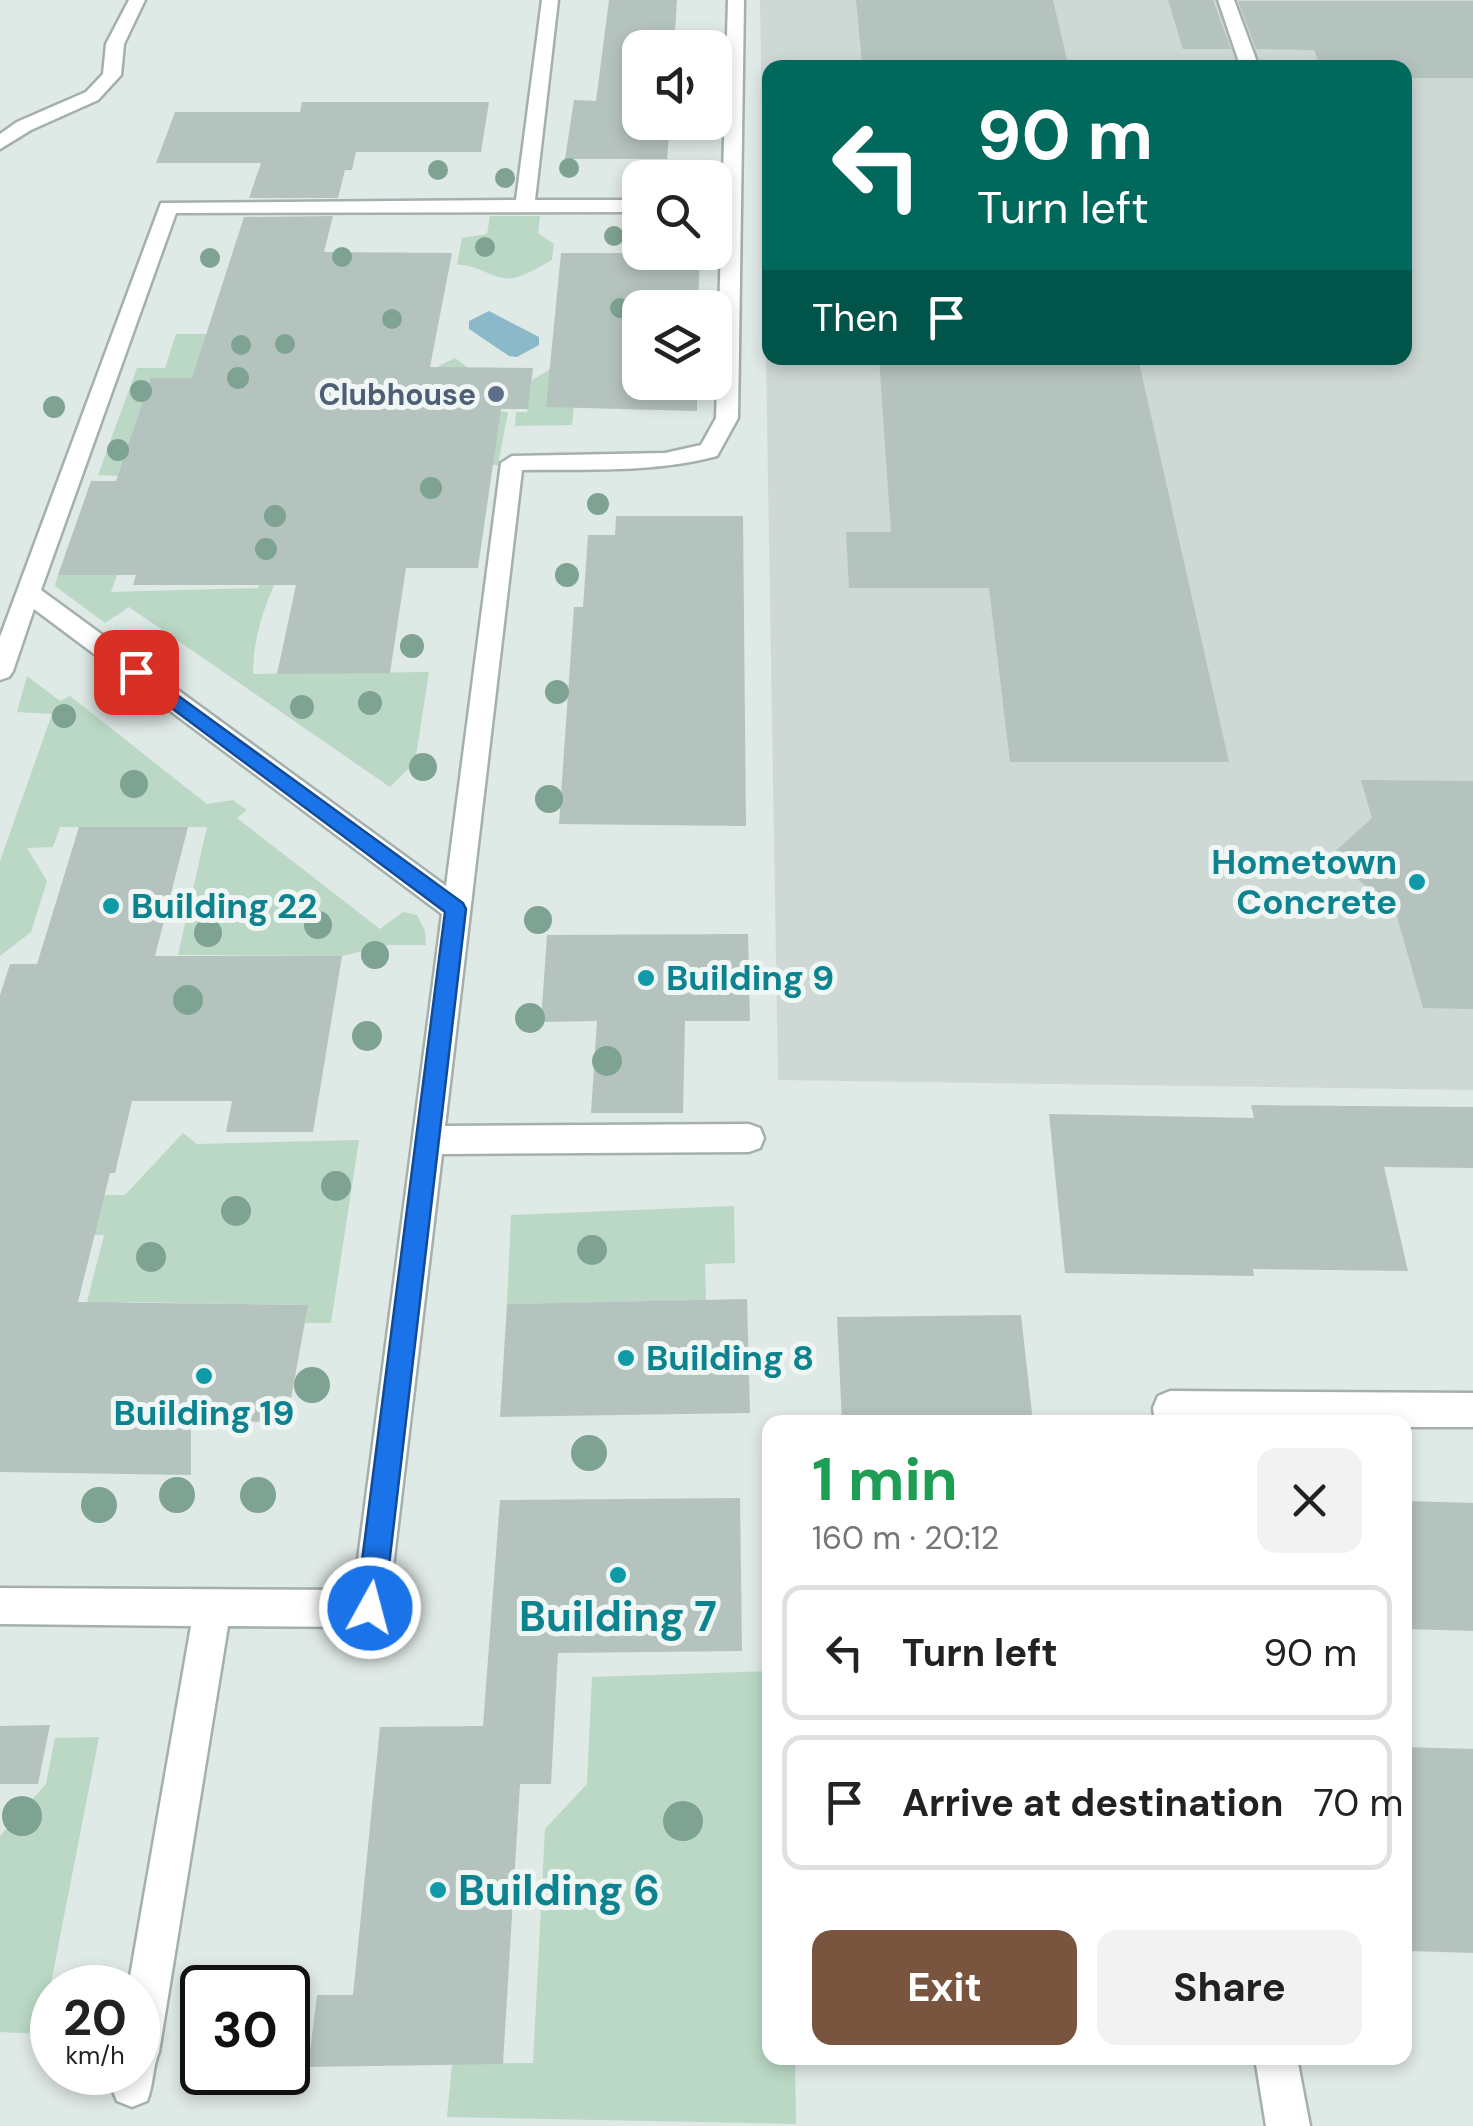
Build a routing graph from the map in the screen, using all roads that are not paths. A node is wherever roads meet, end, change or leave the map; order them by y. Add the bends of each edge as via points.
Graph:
1 (137, 0) edge
2 (550, 0) edge
3 (736, 0) edge
4 (1226, 0) edge
5 (1247, 60) edge
6 (0, 143) edge
7 (726, 160) edge
8 (526, 206) junction
9 (622, 206) edge
10 (725, 270) edge
11 (29, 593) junction
12 (0, 671) edge
13 (456, 909) junction
14 (749, 1138) dead end
15 (427, 1140) junction
16 (1473, 1410) edge
17 (1171, 1415) edge
18 (0, 1606) edge
19 (213, 1608) junction
20 (152, 1965) edge
21 (1277, 2065) edge
22 (1288, 2126) edge

1 - 6 street via 115,44 112,76 92,96
2 - 8 street
3 - 7 street
4 - 5 street
8 - 9 street
8 - 11 street via 168,207
10 - 13 street via 728,418 709,450 665,460 512,462
11 - 12 street
11 - 13 street
13 - 15 street
14 - 15 street
15 - 19 street via 370,1608
16 - 17 street via 1170,1408
18 - 19 street
19 - 20 street
21 - 22 street

